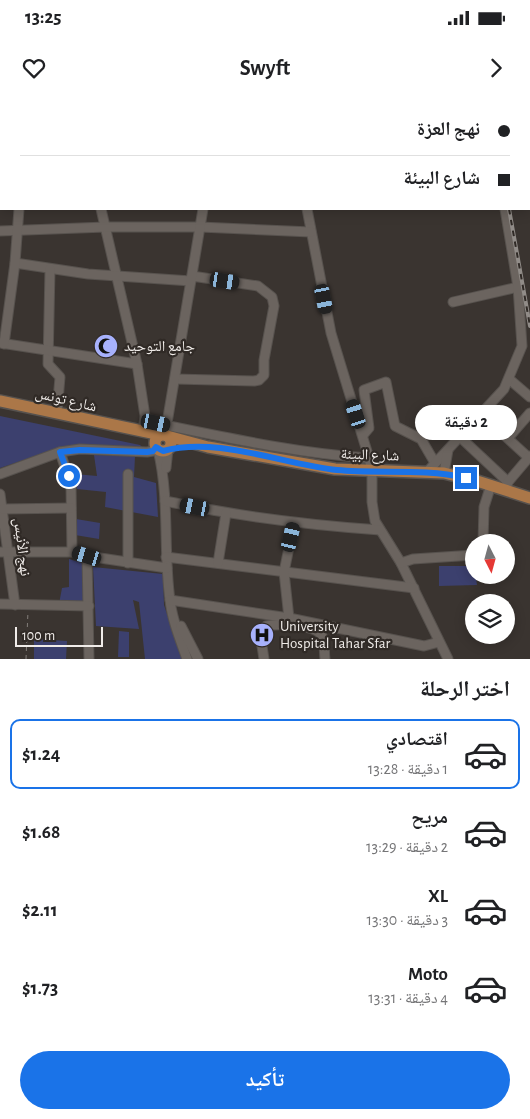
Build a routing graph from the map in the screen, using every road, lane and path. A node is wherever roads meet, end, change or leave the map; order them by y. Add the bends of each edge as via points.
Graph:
1 (19, 210) edge
2 (101, 210) edge
3 (203, 210) edge
4 (307, 210) edge
5 (505, 210) edge
6 (106, 227) junction
7 (200, 227) junction
8 (0, 231) edge
9 (18, 232) junction
10 (311, 232) junction
11 (15, 264) junction
12 (50, 269) junction
13 (118, 276) junction
14 (192, 278) junction
15 (518, 287) junction
16 (530, 297) edge
17 (520, 300) junction
18 (453, 302) dead end
19 (526, 326) edge
20 (2, 344) edge
21 (48, 350) junction
22 (137, 364) junction
23 (175, 379) junction
24 (509, 379) junction
25 (530, 397) edge
26 (3, 401) edge
27 (57, 412) junction
28 (530, 413) edge
29 (481, 414) junction
30 (144, 426) junction
31 (125, 429) junction
32 (363, 435) junction
33 (460, 437) junction
34 (508, 438) junction
35 (162, 441) junction
36 (448, 450) junction
37 (60, 452) junction
38 (529, 457) edge
39 (369, 458) junction
40 (431, 468) junction
41 (372, 471) junction
42 (444, 473) junction
43 (0, 474) edge
44 (128, 474) dead end
45 (491, 485) junction
46 (507, 486) junction
47 (0, 494) edge
48 (530, 498) edge
49 (165, 501) junction
50 (71, 508) junction
51 (3, 510) junction
52 (226, 514) junction
53 (294, 523) junction
54 (380, 530) junction
55 (483, 534) edge
56 (4, 552) edge
57 (72, 552) junction
58 (87, 556) junction
59 (166, 556) junction
60 (465, 556) edge
61 (128, 563) junction
62 (218, 563) junction
63 (402, 563) junction
64 (167, 568) junction
65 (284, 572) junction
66 (414, 588) junction
67 (170, 600) junction
68 (0, 604) edge
69 (15, 605) junction
70 (28, 606) junction
71 (89, 606) junction
72 (290, 618) junction
73 (439, 642) junction
74 (26, 659) edge
75 (90, 659) edge
76 (187, 659) edge
77 (198, 659) edge
78 (264, 659) edge
79 (326, 659) edge
80 (448, 659) edge

1 - 9 street
2 - 6 street
3 - 7 street
4 - 10 street
5 - 15 street
6 - 7 street
6 - 9 street
6 - 13 street
7 - 10 street
7 - 14 street
8 - 9 street
9 - 11 street
10 - 32 street via 331,333
11 - 12 street
11 - 20 street
12 - 13 street
12 - 21 street
13 - 14 street
13 - 22 street
14 - 23 street
14 - 23 street via 258,286 272,297 274,306 264,375 254,381
15 - 17 street
15 - 18 street
16 - 17 street
17 - 19 street
19 - 24 street
20 - 21 street
21 - 22 street
21 - 27 street via 49,368 58,373 61,380
22 - 30 street
23 - 35 street
24 - 25 street
24 - 29 street
26 - 27 main road, شارع تونس
27 - 31 main road, شارع تونس
28 - 34 street
29 - 33 street
29 - 34 street
30 - 31 main road, شارع تونس
30 - 35 main road, شارع تونس
31 - 35 main road, شارع تونس
32 - 39 street
32 - 40 street via 369,428 364,390 386,382 395,426 422,439
33 - 36 street
33 - 46 street
34 - 38 street
35 - 37 street via 153,451 147,452
35 - 39 street via 198,433 336,456
35 - 41 main road, شارع البيئة via 180,447 208,446 335,470
35 - 49 street
36 - 40 street
36 - 42 street
37 - 43 street
37 - 50 street via 69,476
38 - 46 street
39 - 41 street
40 - 41 main road, شارع البيئة
40 - 42 main road, شارع البيئة
41 - 54 street via 372,508
42 - 45 main road, شارع البيئة
44 - 61 street
45 - 46 main road, شارع البيئة
45 - 55 street via 484,506
46 - 48 main road, شارع البيئة
47 - 51 street, نهج الأنيس
49 - 52 street
49 - 59 street
50 - 51 street
50 - 57 street
51 - 56 street, نهج الأنيس
52 - 53 street
52 - 62 street
53 - 54 street
53 - 65 street
54 - 63 street
56 - 57 street
56 - 69 street, نهج الأنيس
57 - 58 street
58 - 61 street
58 - 71 street
59 - 62 street
59 - 64 street
60 - 63 street via 413,559
61 - 64 street
62 - 65 street
63 - 66 street
64 - 67 street
65 - 66 street
65 - 72 street
66 - 73 street
67 - 72 street
67 - 76 street via 173,620
67 - 77 street
68 - 69 street
69 - 70 street
70 - 71 street
70 - 74 path
71 - 75 street
72 - 73 street via 424,646
73 - 80 street
78 - 79 street via 261,631 266,626 280,624 319,632

